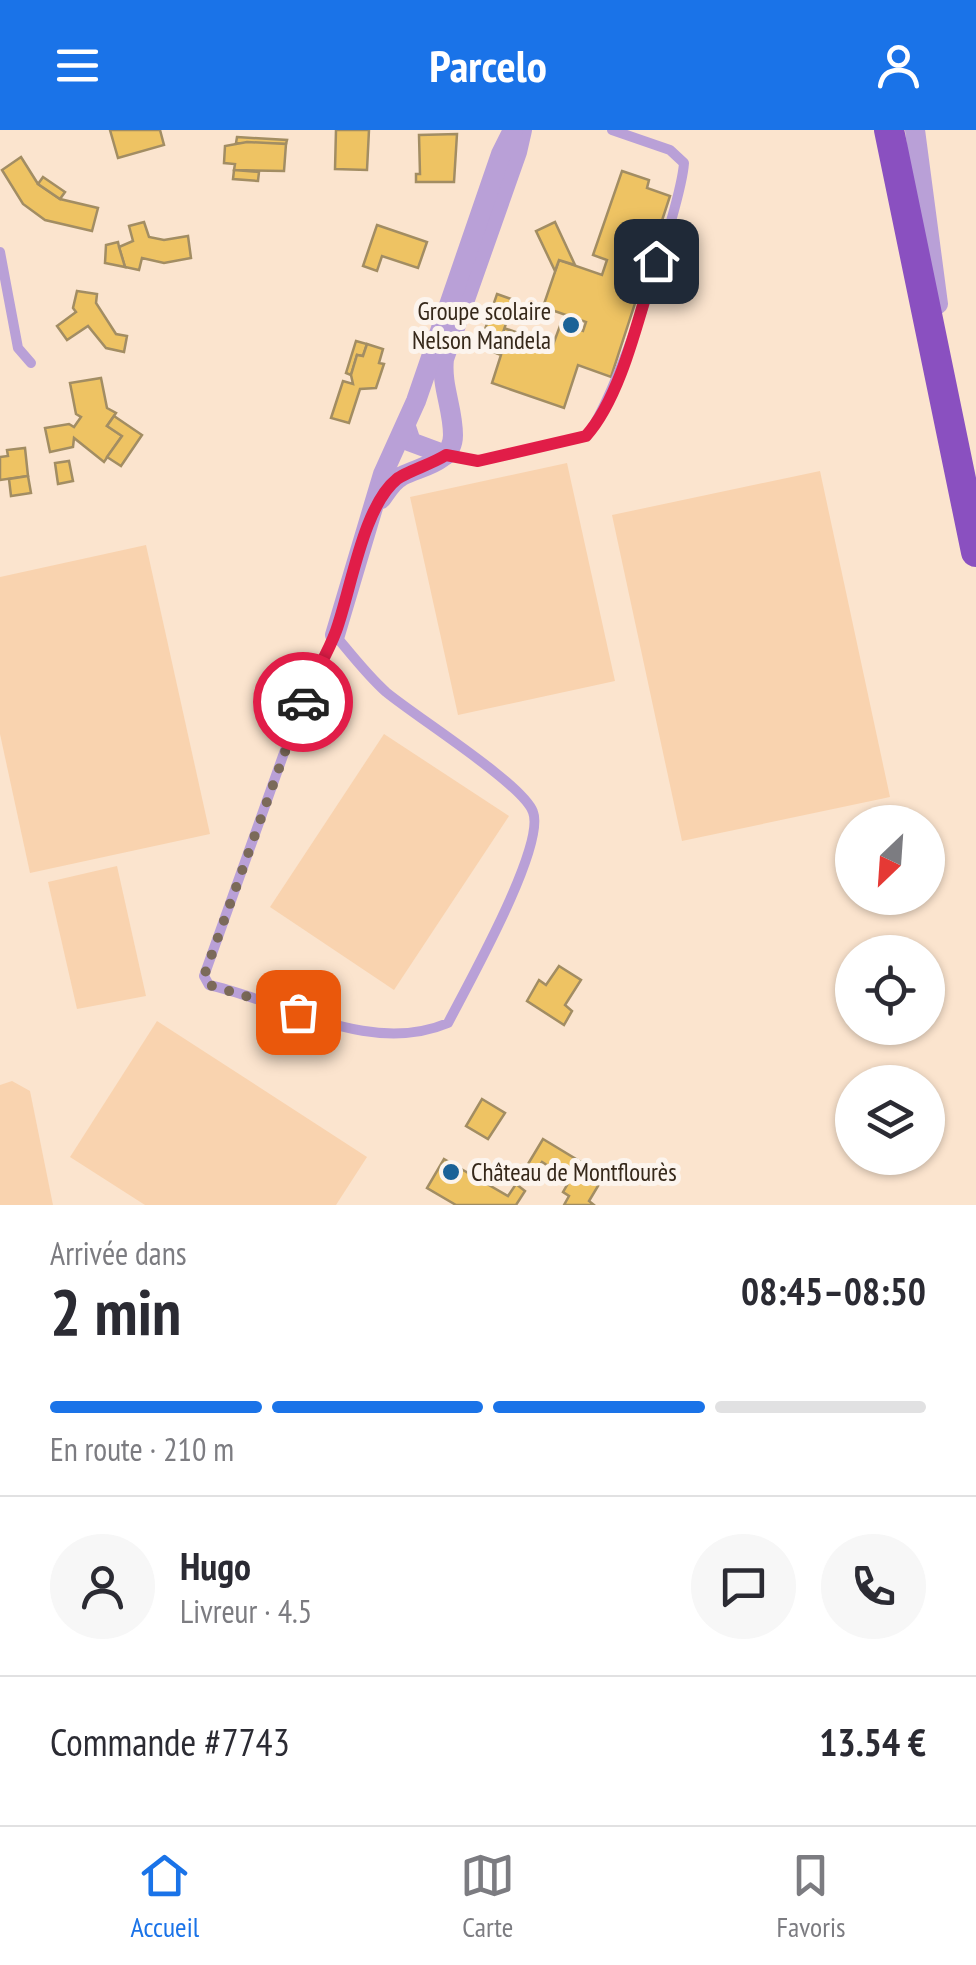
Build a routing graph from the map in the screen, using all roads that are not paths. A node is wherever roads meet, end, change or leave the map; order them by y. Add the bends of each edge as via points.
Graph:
1 (513, 130) edge
2 (522, 130) edge
3 (612, 130) edge
4 (889, 130) edge
5 (903, 130) edge
6 (915, 130) edge
7 (0, 252) edge
8 (938, 306) junction
9 (31, 363) dead end
10 (406, 427) junction
11 (446, 455) junction
12 (976, 490) edge
13 (377, 504) junction
14 (976, 552) edge
15 (335, 635) junction

1 - 10 street
2 - 11 street via 444,359 453,442
3 - 11 lane via 670,150 684,162 598,423 586,436 478,461
4 - 14 highway
5 - 8 highway
6 - 8 street
7 - 9 lane via 18,348
8 - 12 highway
10 - 11 street via 411,442
10 - 13 street
11 - 13 street via 400,476
13 - 15 street
15 - 15 lane via 308,686 204,976 209,985 360,1031 433,1029 448,1023 515,887 534,838 534,814 519,789 382,688

